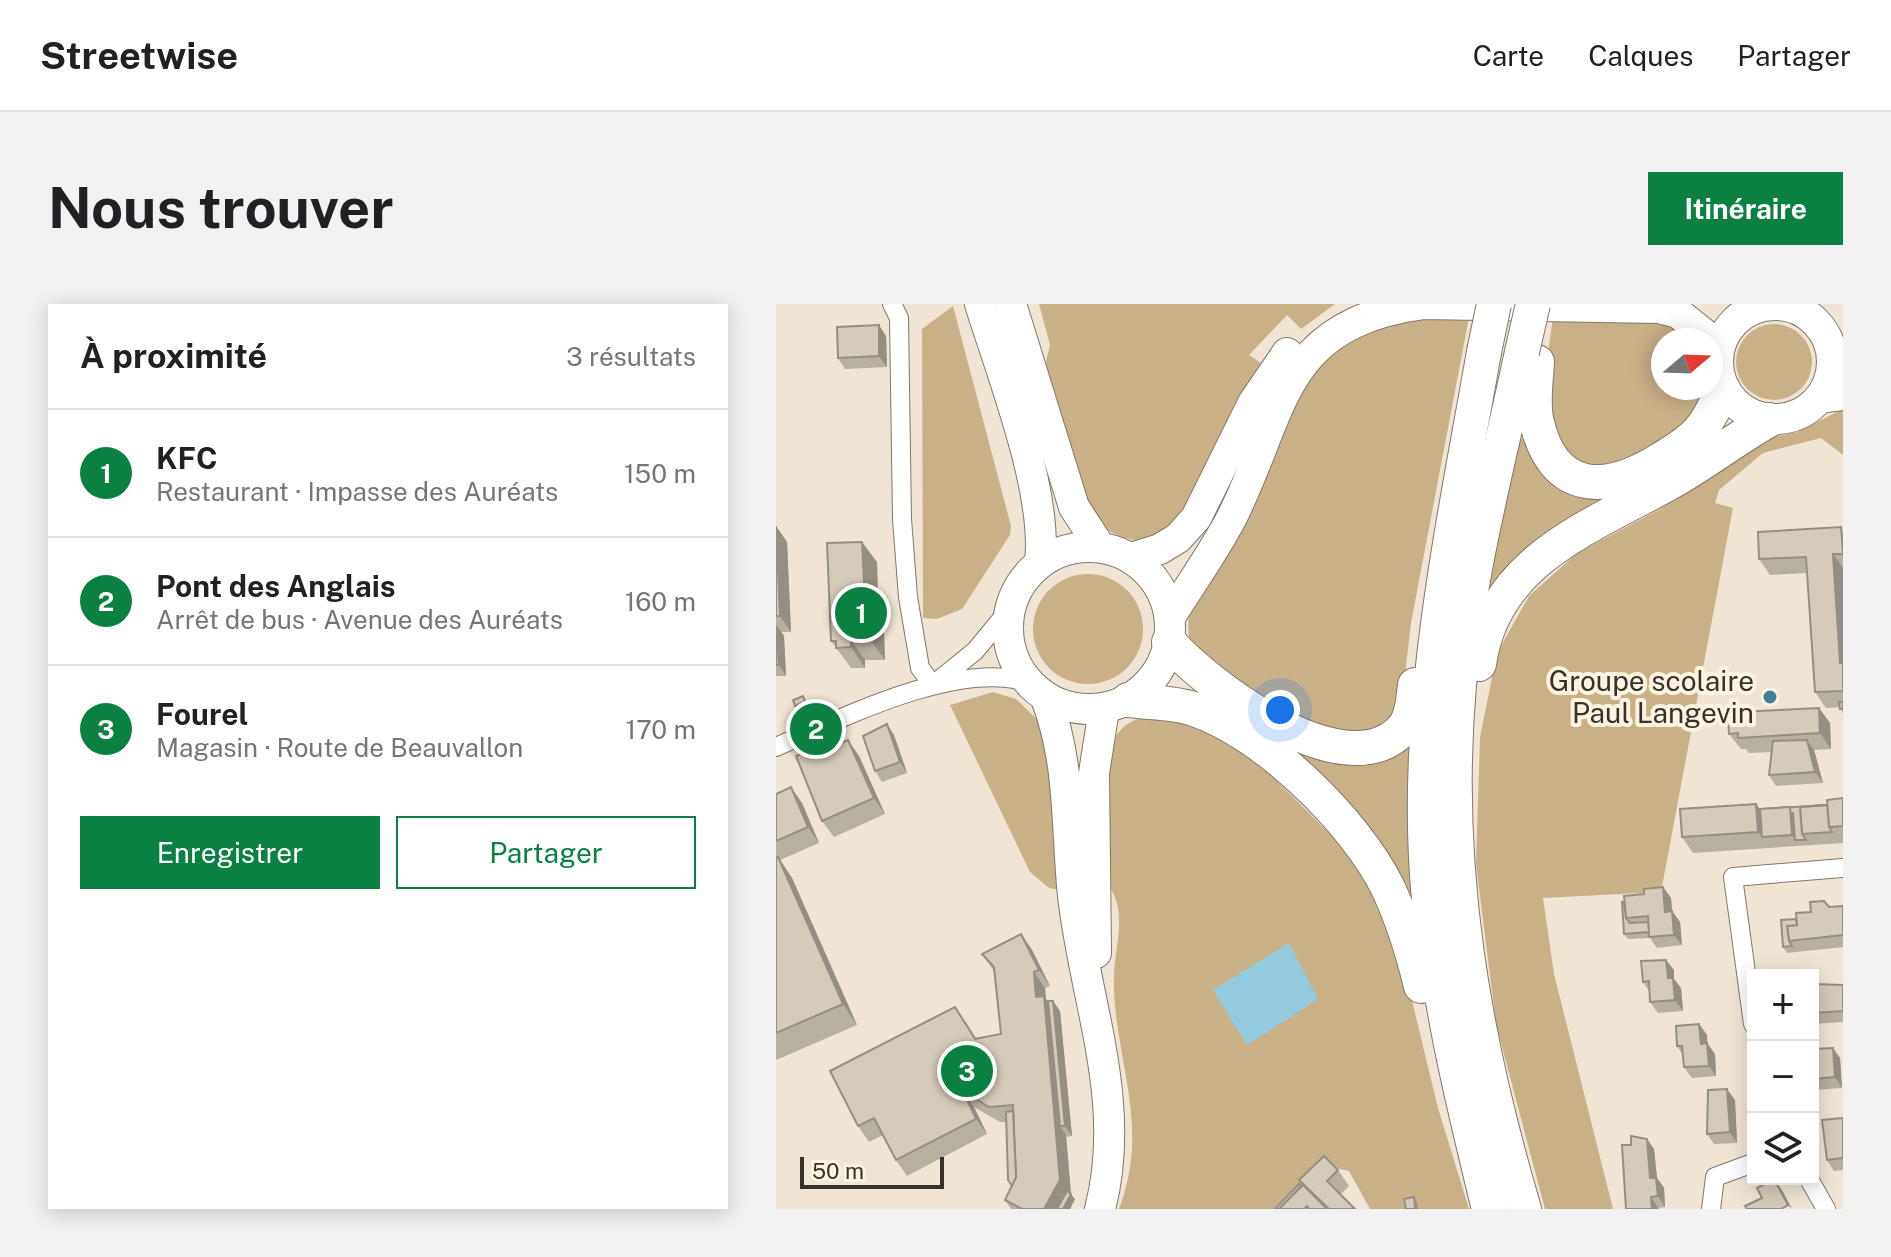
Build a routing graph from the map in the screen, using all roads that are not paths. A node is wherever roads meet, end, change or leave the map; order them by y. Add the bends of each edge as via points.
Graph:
1 (892, 304) edge
2 (980, 304) edge
3 (1011, 304) edge
4 (1351, 304) edge
5 (1494, 304) edge
6 (1533, 304) edge
7 (1540, 304) edge
8 (1745, 307) edge
9 (1697, 328) edge
10 (1723, 337) edge
11 (1837, 351) edge
12 (1530, 352) junction
13 (1723, 389) edge
14 (1831, 398) edge
15 (1718, 400) edge
16 (1769, 420) junction
17 (1462, 478) junction
18 (1100, 547) junction
19 (1131, 558) junction
20 (1040, 562) junction
21 (1009, 610) junction
22 (1170, 630) junction
23 (933, 685) junction
24 (1036, 690) junction
25 (1116, 704) junction
26 (776, 747) edge
27 (1456, 867) junction
28 (1843, 868) edge
29 (1747, 980) edge
30 (1095, 1003) junction
31 (1747, 1165) edge
32 (1812, 1185) edge
33 (1100, 1209) edge
34 (1488, 1209) edge
35 (1524, 1209) edge
36 (1711, 1209) edge
37 (1826, 1209) edge

1 - 23 street via 899,318 908,597 920,668
2 - 20 main road via 1042,522
3 - 18 main road via 1074,507
4 - 19 main road via 1312,328 1275,368 1196,518 1178,538
5 - 17 highway, bridge
6 - 12 highway, bridge
7 - 12 highway
8 - 10 main road
8 - 11 main road via 1784,305 1800,310
9 - 22 main road via 1678,313 1607,305 1424,304 1395,308 1344,327 1317,348 1286,388 1232,517
11 - 14 main road
12 - 15 highway via 1536,421 1547,451 1567,472 1592,483 1631,477 1689,442
12 - 27 highway via 1463,642
13 - 16 main road via 1742,410
14 - 16 main road via 1797,416
16 - 27 highway via 1699,467 1574,533 1548,550 1511,587 1481,647
17 - 22 highway via 1411,713 1404,726 1383,741 1348,748 1304,737 1191,667
17 - 34 highway via 1431,670 1425,769 1427,885 1438,983
18 - 19 main road
18 - 20 main road via 1058,552
19 - 22 main road via 1163,594
20 - 21 main road via 1015,591
21 - 23 street via 975,651
21 - 24 main road via 1009,648
22 - 25 main road via 1154,676
23 - 24 street via 986,675
23 - 26 street
24 - 25 main road via 1084,710
24 - 30 main road via 1066,767 1073,896
25 - 30 main road via 1094,773
25 - 34 highway via 1181,705 1240,731 1328,807 1372,861 1413,954 1448,1102
27 - 35 highway via 1482,1056
28 - 29 street via 1733,877
30 - 33 main road via 1110,1130
31 - 36 street via 1715,1177
32 - 37 street

